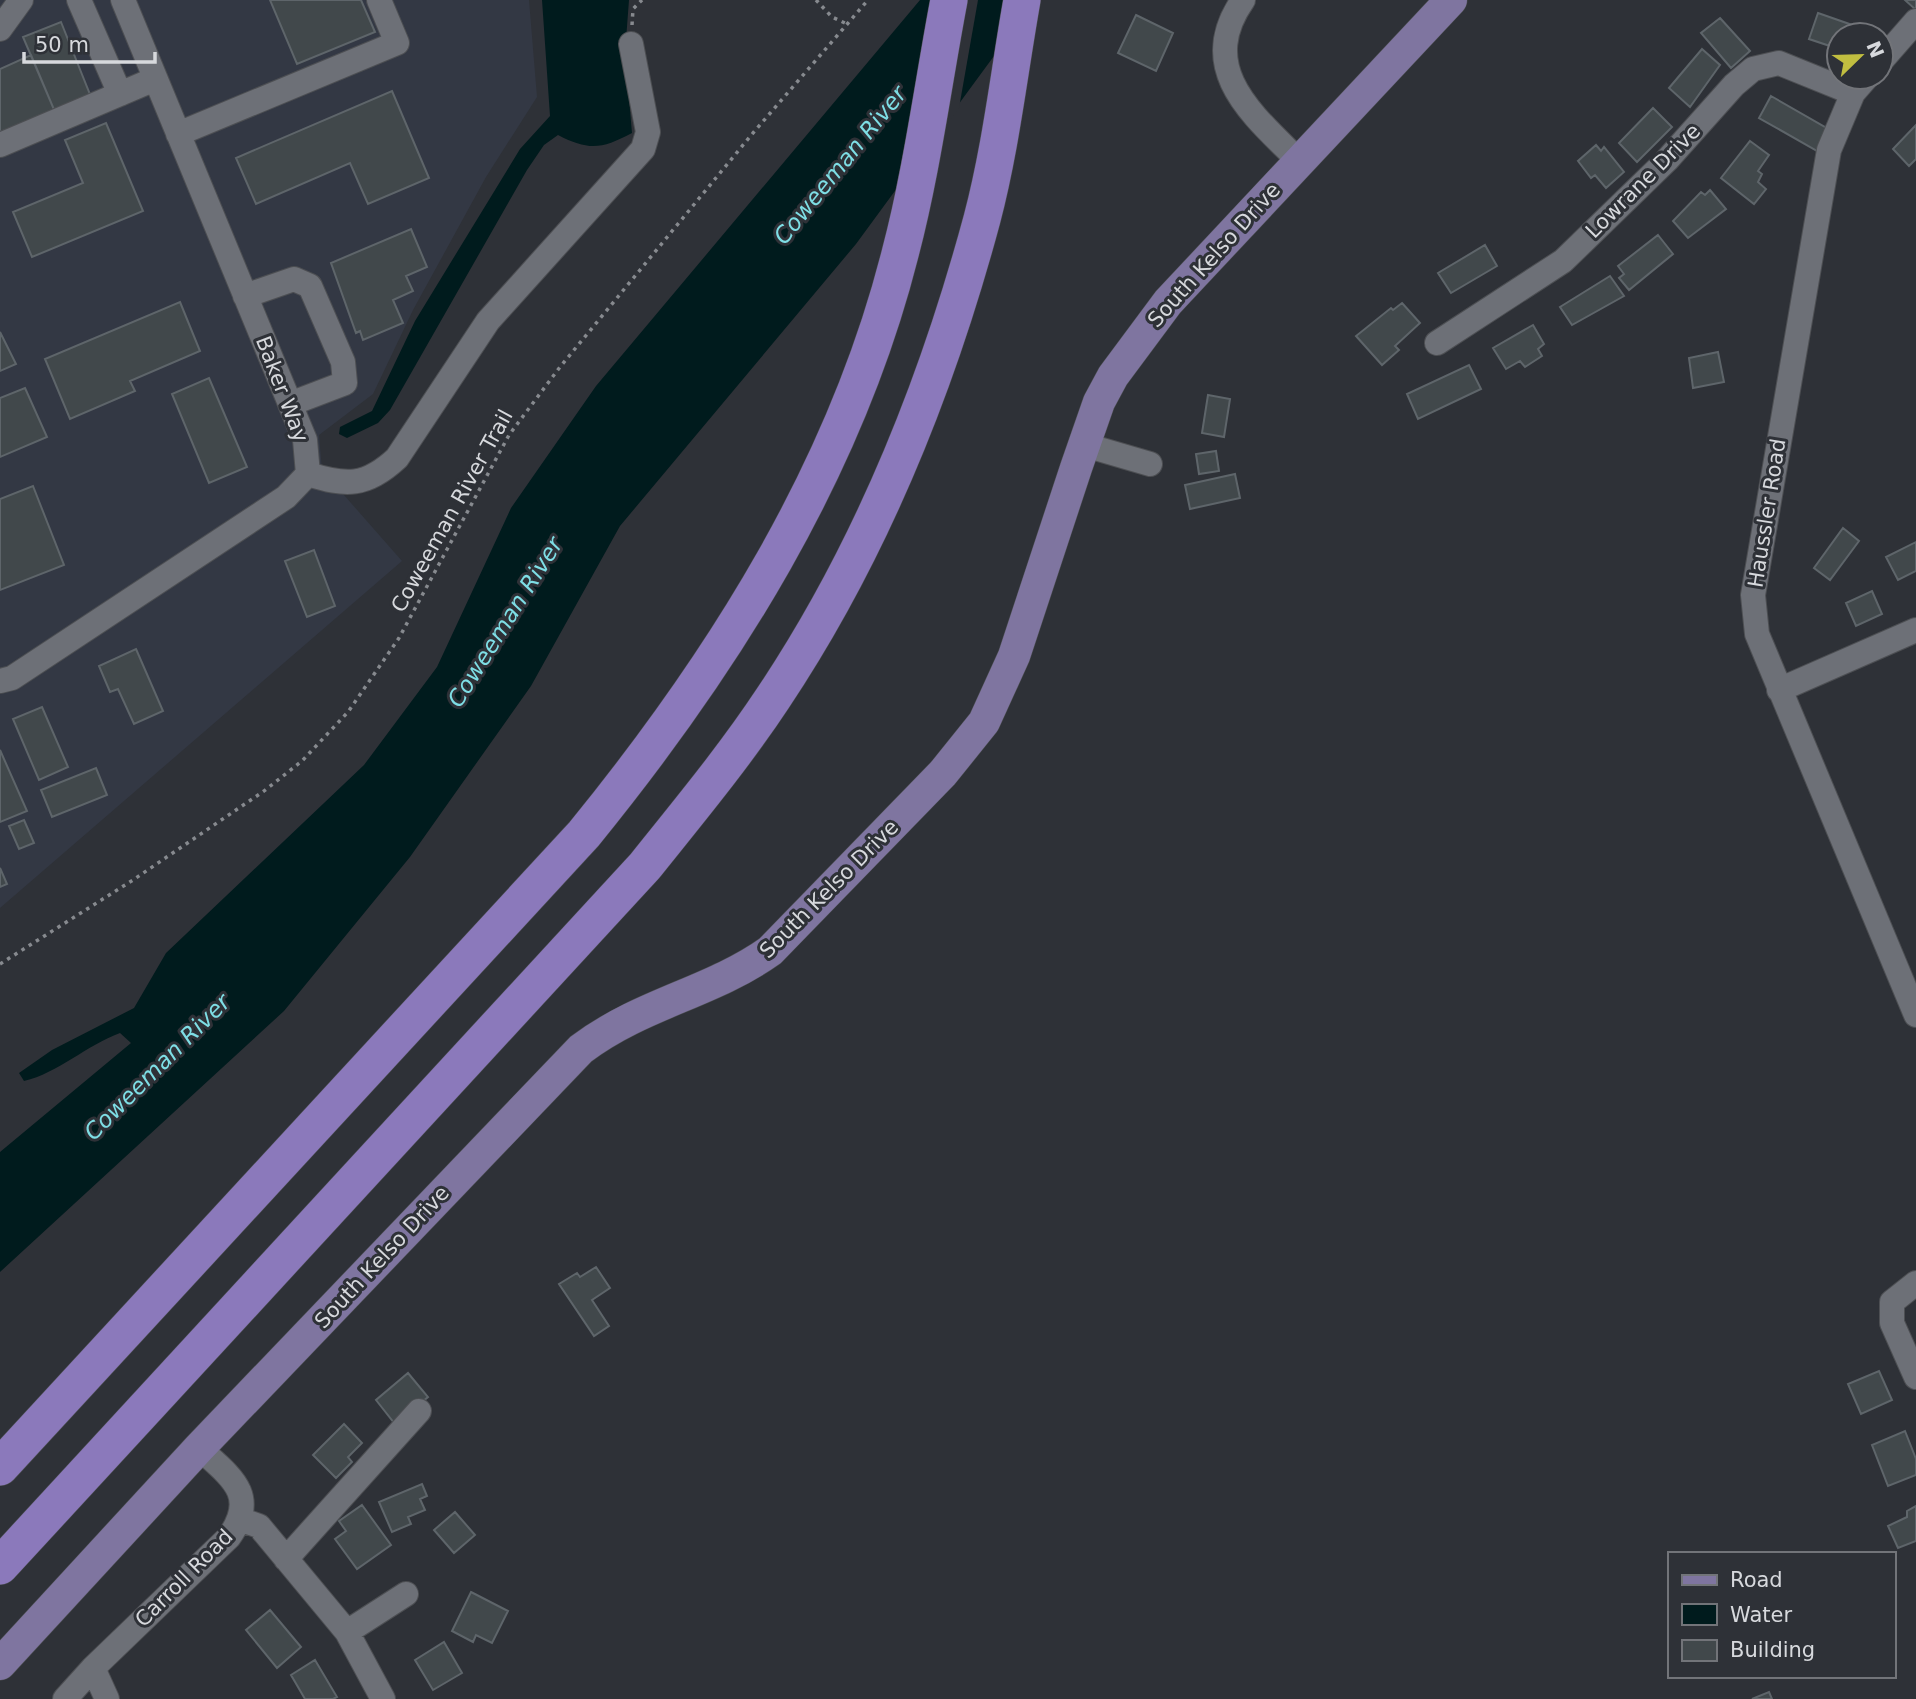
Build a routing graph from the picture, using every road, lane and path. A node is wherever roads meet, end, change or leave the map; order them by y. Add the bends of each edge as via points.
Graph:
1 (21, 0) edge
2 (79, 0) edge
3 (123, 0) edge
4 (379, 0) edge
5 (642, 0) edge
6 (816, 0) edge
7 (868, 0) edge
8 (949, 0) edge
9 (1022, 0) edge
10 (1243, 0) edge
11 (1451, 0) edge
12 (1916, 21) edge
13 (847, 24) junction
14 (0, 29) edge
15 (631, 44) joint
16 (1895, 45) edge
17 (1825, 75) edge
18 (155, 79) junction
19 (1857, 91) edge
20 (120, 94) junction
21 (178, 134) junction
22 (0, 145) edge
23 (1299, 161) junction
24 (245, 296) junction
25 (1437, 343) dead end
26 (290, 404) junction
27 (1085, 445) junction
28 (1150, 464) dead end
29 (308, 474) junction
30 (1916, 630) edge
31 (0, 681) edge
32 (1779, 690) junction
33 (0, 964) edge
34 (1916, 1015) edge
35 (1916, 1283) edge
36 (1916, 1377) edge
37 (419, 1411) dead end
38 (200, 1448) junction
39 (0, 1467) edge
40 (242, 1520) junction
41 (286, 1559) junction
42 (0, 1566) edge
43 (406, 1594) dead end
44 (347, 1632) junction
45 (0, 1664) edge
46 (93, 1668) junction
47 (65, 1699) edge
48 (107, 1699) edge
49 (383, 1699) edge

1 - 14 street
2 - 20 street
3 - 18 street, Baker Way
4 - 21 street via 397,43
5 - 15 path via 633,9
6 - 13 path
7 - 13 path, Coweeman River Trail
8 - 39 highway via 901,253 858,389 755,596 662,736 584,834
9 - 42 highway via 982,217 944,346 877,509 813,634 767,707 645,866
10 - 23 street via 1228,28 1227,70 1249,111
11 - 23 main road, South Kelso Drive
12 - 16 street
13 - 33 path, Coweeman River Trail via 560,367 509,435 399,639 348,712 302,761 264,790
15 - 29 street via 648,132 643,149 488,321 397,458 381,472 354,483 340,484
17 - 25 street, Lowrane Drive via 1779,63 1753,69 1563,261
18 - 20 street
18 - 21 street, Baker Way
19 - 32 street, Haussler Road via 1829,150 1753,595 1757,634
20 - 22 street
21 - 24 street, Baker Way
23 - 27 main road, South Kelso Drive via 1168,302 1113,376
24 - 26 street, Baker Way
24 - 26 street via 294,279 310,286 343,362 345,383
26 - 29 street, Baker Way via 305,440
27 - 28 street
27 - 38 main road, South Kelso Drive via 1004,682 984,722 943,773 770,951 744,970 632,1016 581,1049
29 - 31 street via 286,497 12,678
30 - 32 street
32 - 34 street, Haussler Road
35 - 36 street via 1892,1302 1892,1324
37 - 41 street
38 - 40 street, Carroll Road via 240,1493
38 - 45 main road, South Kelso Drive
40 - 41 street via 259,1525
40 - 46 street, Carroll Road via 229,1538
41 - 44 street
43 - 44 street
44 - 49 street
46 - 47 street, Carroll Road
46 - 48 street

